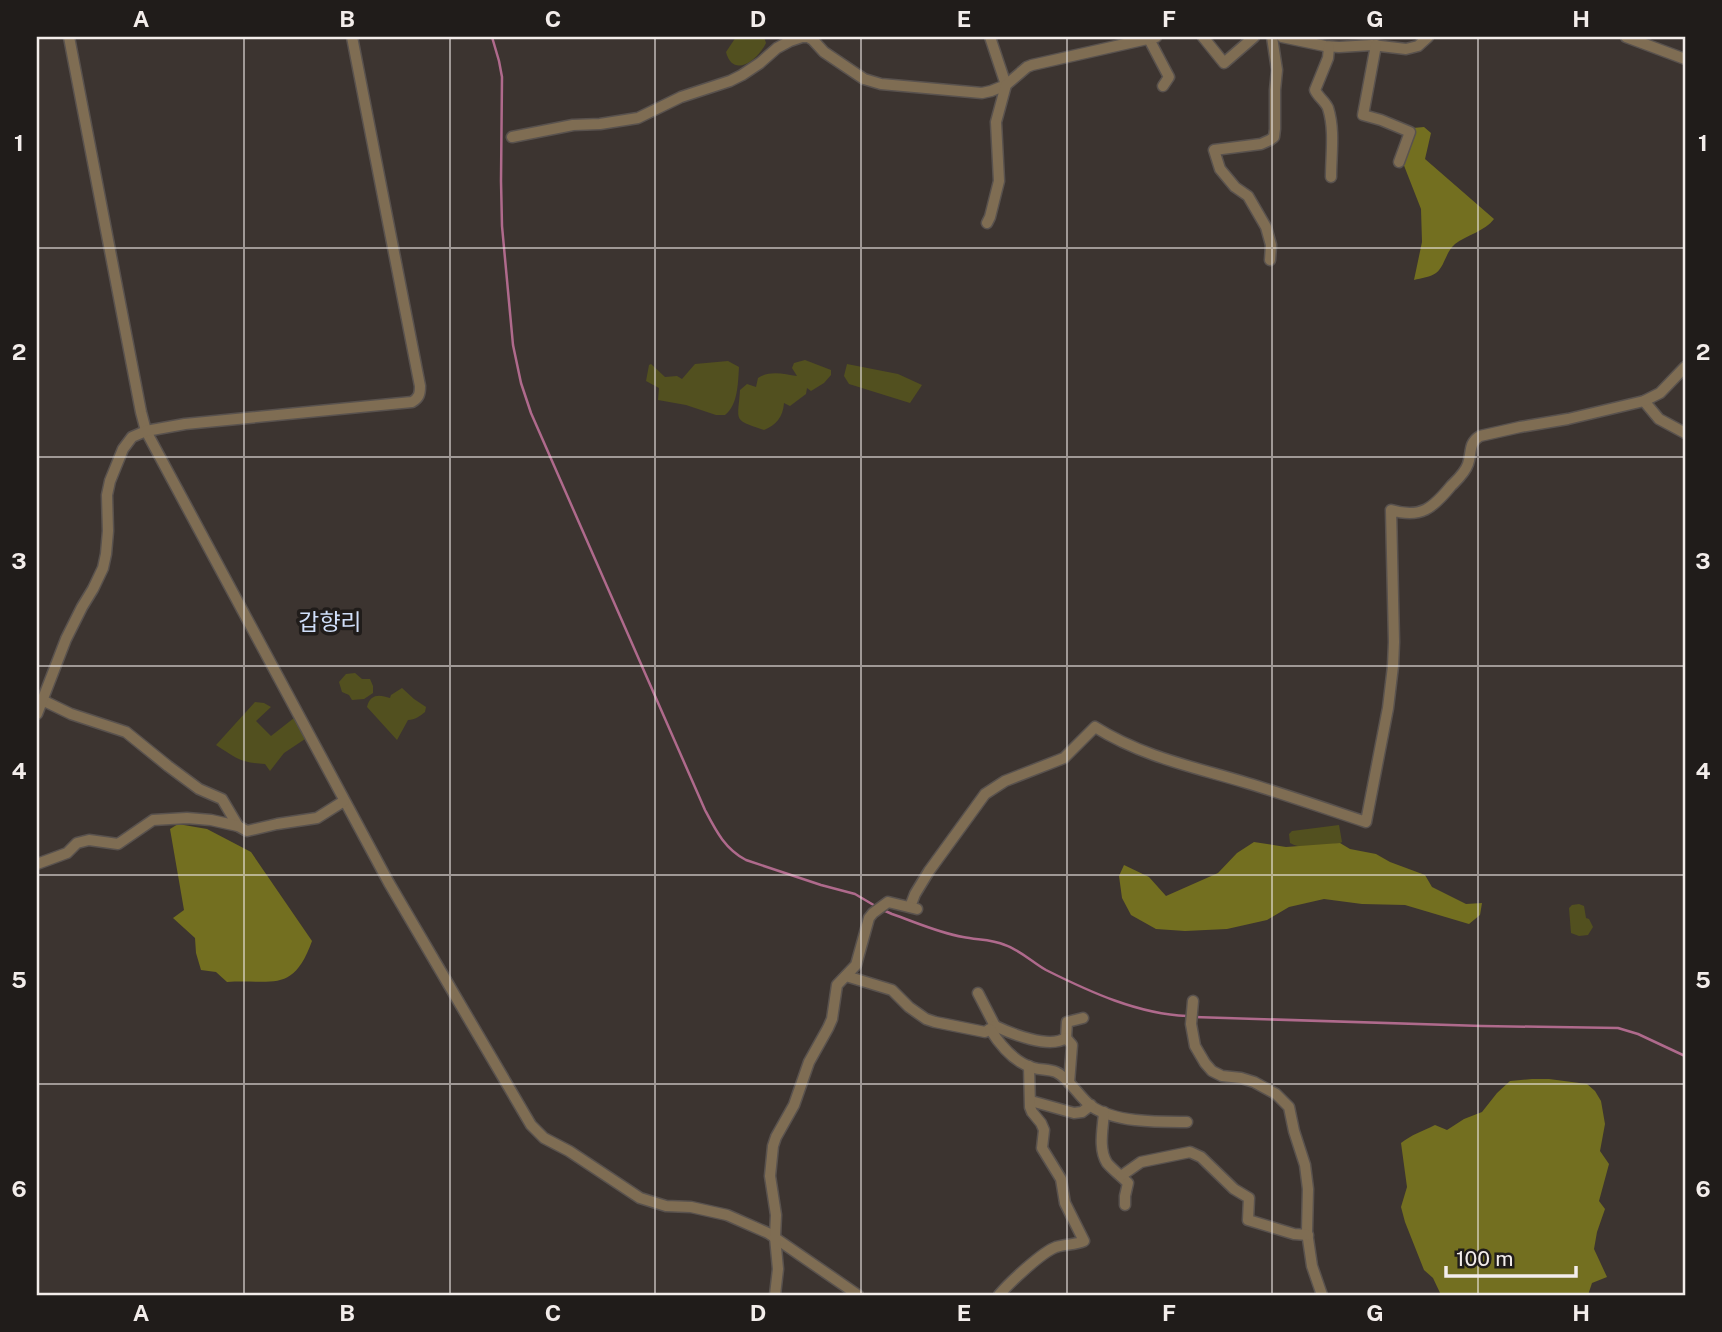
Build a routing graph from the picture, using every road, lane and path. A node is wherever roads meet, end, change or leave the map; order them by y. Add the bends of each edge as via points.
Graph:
1 (69, 37) edge
2 (352, 37) edge
3 (990, 37) edge
4 (1203, 37) edge
5 (1254, 37) edge
6 (1272, 37) edge
7 (1282, 37) edge
8 (1428, 37) edge
9 (1626, 37) edge
10 (1152, 38) edge
11 (1376, 45) junction
12 (1329, 47) junction
13 (1685, 60) edge
14 (1006, 85) junction
15 (1163, 86) dead end
16 (512, 138) dead end
17 (1399, 162) dead end
18 (1331, 177) dead end
19 (986, 223) dead end
20 (1270, 260) dead end
21 (1685, 367) edge
22 (1644, 401) junction
23 (146, 431) junction
24 (1685, 433) edge
25 (42, 700) junction
26 (37, 713) edge
27 (344, 801) junction
28 (239, 826) junction
29 (37, 864) edge
30 (846, 976) junction
31 (978, 993) dead end
32 (1193, 1004) dead end
33 (1083, 1018) dead end
34 (993, 1028) junction
35 (1066, 1038) junction
36 (1029, 1066) junction
37 (1069, 1083) junction
38 (1031, 1101) junction
39 (1091, 1105) junction
40 (1104, 1112) junction
41 (1187, 1122) dead end
42 (1121, 1176) junction
43 (1125, 1205) dead end
44 (1308, 1235) junction
45 (775, 1237) junction
46 (775, 1295) edge
47 (858, 1295) edge
48 (999, 1295) edge
49 (1322, 1295) edge

1 - 23 street
2 - 23 street via 420,394 412,402
3 - 14 street
4 - 5 street via 1224,63
6 - 20 street via 1277,70 1274,137 1261,144 1214,150 1220,169 1248,196 1265,227
7 - 12 street
8 - 11 street via 1406,49
9 - 13 street
10 - 14 street via 1032,65
10 - 15 street via 1170,77
11 - 12 street
11 - 17 street via 1363,115 1410,132
12 - 18 street via 1315,90 1328,107
14 - 16 street via 982,93 881,84 864,79 813,40 802,37 777,48 730,81 638,118
14 - 19 street via 996,122 999,181
21 - 22 street via 1660,393
22 - 24 street via 1659,419
22 - 30 street via 1480,436 1471,444 1464,472 1436,504 1411,514 1391,510 1392,678 1366,822 1161,759 1095,727 1064,758 1005,781 985,794 929,871 915,894 913,908 891,902 873,913 856,965
23 - 25 street via 132,437 116,464 107,495 103,568 66,639
23 - 27 street
25 - 26 street
25 - 28 street via 126,732 199,789 222,799
27 - 28 street via 317,818 247,831
27 - 45 street via 534,1129 640,1198 727,1215
28 - 29 street via 199,819 153,820 118,844 89,840
30 - 34 street via 892,990 926,1019 985,1032
30 - 45 street via 838,985 828,1028 773,1146 770,1177
31 - 34 street
32 - 44 street via 1195,1046 1212,1071 1254,1082 1289,1107 1305,1165
33 - 35 street via 1066,1022
34 - 35 street via 1039,1041
34 - 36 street via 1003,1047
35 - 37 street via 1072,1045
36 - 37 street via 1055,1072
36 - 38 street
37 - 39 street
38 - 39 street via 1074,1112
38 - 48 street via 1032,1112 1044,1130 1042,1148 1061,1179 1065,1203 1084,1241 1052,1249
39 - 40 street
40 - 41 street
40 - 42 street via 1104,1156
42 - 43 street via 1128,1183
42 - 44 street via 1140,1162 1190,1152 1249,1198 1248,1220
44 - 49 street
45 - 46 street
45 - 47 street

